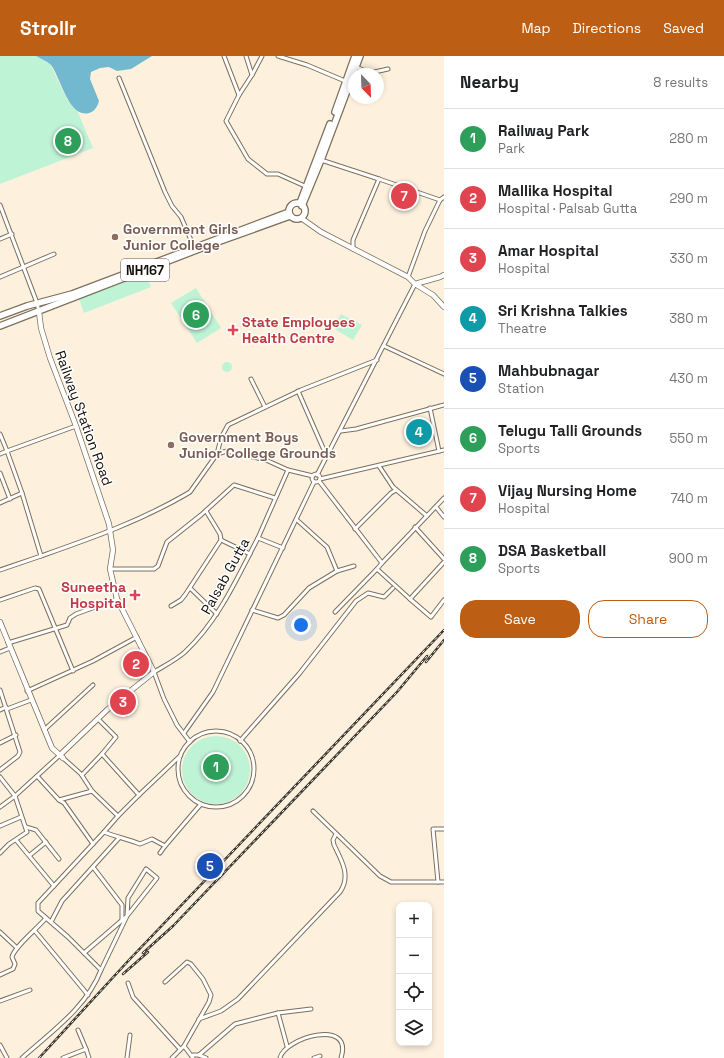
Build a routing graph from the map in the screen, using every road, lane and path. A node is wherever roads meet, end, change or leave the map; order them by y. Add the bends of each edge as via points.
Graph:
1 (224, 56) edge
2 (246, 56) edge
3 (262, 56) edge
4 (278, 56) edge
5 (355, 56) edge
6 (360, 56) edge
7 (356, 67) junction
8 (388, 70) dead end
9 (252, 75) junction
10 (119, 78) dead end
11 (345, 81) junction
12 (239, 94) junction
13 (321, 160) junction
14 (379, 179) junction
15 (307, 187) junction
16 (444, 197) edge
17 (440, 200) junction
18 (0, 205) edge
19 (301, 205) junction
20 (289, 214) junction
21 (5, 216) junction
22 (0, 218) edge
23 (301, 218) junction
24 (12, 234) junction
25 (0, 239) edge
26 (194, 247) junction
27 (353, 249) junction
28 (54, 254) dead end
29 (24, 267) junction
30 (444, 275) edge
31 (0, 277) edge
32 (408, 277) junction
33 (415, 284) junction
34 (38, 303) junction
35 (444, 308) edge
36 (39, 312) junction
37 (0, 315) edge
38 (0, 326) edge
39 (384, 346) junction
40 (377, 360) junction
41 (444, 374) edge
42 (251, 379) dead end
43 (298, 391) junction
44 (444, 405) edge
45 (265, 407) junction
46 (430, 408) junction
47 (76, 426) junction
48 (341, 431) junction
49 (0, 434) edge
50 (444, 450) edge
51 (7, 451) junction
52 (439, 451) junction
53 (0, 454) edge
54 (217, 454) junction
55 (327, 457) junction
56 (379, 466) junction
57 (288, 470) junction
58 (0, 473) edge
59 (318, 475) junction
60 (313, 476) junction
61 (319, 480) junction
62 (314, 482) junction
63 (396, 490) junction
64 (22, 493) junction
65 (10, 498) junction
66 (275, 498) junction
67 (444, 498) edge
68 (0, 503) edge
69 (436, 507) junction
70 (206, 511) junction
71 (427, 516) junction
72 (444, 517) edge
73 (297, 520) junction
74 (415, 527) junction
75 (355, 529) junction
76 (111, 531) junction
77 (258, 538) junction
78 (221, 540) junction
79 (283, 548) junction
80 (250, 554) junction
81 (41, 556) junction
82 (444, 561) edge
83 (382, 563) junction
84 (354, 566) dead end
85 (377, 568) junction
86 (110, 569) junction
87 (0, 570) edge
88 (337, 571) junction
89 (190, 588) junction
90 (393, 588) dead end
91 (117, 599) junction
92 (410, 599) junction
93 (0, 600) edge
94 (444, 600) edge
95 (171, 606) dead end
96 (252, 610) junction
97 (336, 612) dead end
98 (217, 614) junction
99 (0, 622) edge
100 (55, 629) junction
101 (137, 637) junction
102 (9, 646) junction
103 (0, 652) edge
104 (73, 671) junction
105 (154, 672) junction
106 (93, 685) dead end
107 (0, 690) edge
108 (27, 691) junction
109 (31, 700) junction
110 (7, 708) junction
111 (0, 710) edge
112 (98, 719) junction
113 (44, 730) junction
114 (184, 734) junction
115 (16, 735) junction
116 (240, 740) junction
117 (190, 742) junction
118 (0, 743) edge
119 (102, 754) junction
120 (61, 756) junction
121 (180, 756) junction
122 (0, 770) edge
123 (82, 775) junction
124 (0, 776) edge
125 (37, 776) junction
126 (92, 791) junction
127 (139, 795) junction
128 (15, 796) junction
129 (59, 800) junction
130 (201, 804) junction
131 (0, 807) edge
132 (314, 811) dead end
133 (118, 816) junction
134 (21, 817) junction
135 (0, 826) edge
136 (26, 827) junction
137 (444, 829) edge
138 (104, 832) junction
139 (336, 834) junction
140 (119, 838) junction
141 (16, 840) junction
142 (46, 842) junction
143 (93, 844) junction
144 (165, 846) junction
145 (0, 852) edge
146 (160, 853) dead end
147 (30, 855) junction
148 (59, 859) dead end
149 (93, 867) junction
150 (438, 882) junction
151 (444, 882) edge
152 (54, 886) junction
153 (127, 916) junction
154 (46, 918) junction
155 (122, 920) junction
156 (51, 922) junction
157 (35, 931) junction
158 (0, 932) edge
159 (16, 947) junction
160 (84, 953) junction
161 (101, 970) junction
162 (0, 975) edge
163 (165, 982) dead end
164 (128, 983) dead end
165 (30, 990) dead end
166 (88, 994) junction
167 (0, 1001) edge
168 (311, 1009) dead end
169 (278, 1012) junction
170 (199, 1019) junction
171 (78, 1030) dead end
172 (130, 1036) dead end
173 (0, 1045) edge
174 (184, 1046) junction
175 (287, 1046) junction
176 (86, 1049) junction
177 (180, 1049) junction
178 (198, 1055) junction
179 (320, 1056) dead end
180 (193, 1057) edge
181 (7, 1058) edge
182 (22, 1058) edge
183 (63, 1058) edge
184 (89, 1058) edge
185 (127, 1058) edge
186 (172, 1058) edge
187 (206, 1058) edge
188 (280, 1058) edge
189 (314, 1058) edge
190 (341, 1058) edge

1 - 12 street
2 - 9 street
3 - 9 street
4 - 11 street
5 - 11 highway
6 - 7 highway
7 - 8 street via 370,73
7 - 13 highway
9 - 12 street
10 - 26 street via 165,192 181,216
11 - 15 highway
12 - 15 street via 226,120 248,159 267,174 278,174
13 - 14 street
13 - 19 highway
14 - 17 street
14 - 27 street via 353,240
15 - 19 highway
16 - 17 street
17 - 32 street
18 - 21 street
19 - 20 highway, NH167 via 292,205
19 - 23 highway via 305,212
20 - 23 highway via 296,219
20 - 26 highway, NH167
20 - 36 highway, NH167 via 213,247
21 - 22 street
21 - 24 street
23 - 27 street
24 - 25 street
24 - 29 street
26 - 34 highway, NH167 via 72,294
27 - 32 street
28 - 29 street
29 - 31 street
29 - 34 street
30 - 33 street
32 - 33 street
33 - 35 street via 428,290
33 - 39 street
34 - 36 street
34 - 37 highway, NH167
36 - 38 highway, NH167
36 - 47 street, Railway Station Road via 50,358
39 - 40 street
39 - 41 street
40 - 43 street
40 - 48 street
42 - 45 street
43 - 45 street
43 - 55 street
44 - 46 street
45 - 54 street via 228,425
46 - 48 street
46 - 52 street
47 - 51 street
47 - 76 street, Railway Station Road
48 - 55 street
49 - 51 street
50 - 52 street
51 - 53 street
51 - 64 street
52 - 56 street
54 - 57 street via 227,451 266,460
54 - 76 street via 190,492 154,513
55 - 59 street
56 - 61 street
56 - 63 street
57 - 60 street
57 - 66 street
58 - 65 street
59 - 60 street
59 - 61 street
60 - 62 street
61 - 62 street
61 - 75 street
62 - 73 street
63 - 71 street
63 - 75 street
64 - 65 street
64 - 81 street
65 - 68 street
66 - 70 street via 234,485
66 - 77 street
67 - 69 street
69 - 71 street
69 - 72 street
70 - 78 street
70 - 86 street via 167,542 158,566 154,569
71 - 74 street
73 - 79 street
73 - 88 street via 327,547
74 - 82 street
74 - 83 street
75 - 83 street
76 - 81 street
76 - 86 street, Railway Station Road
77 - 79 street, Palsab Gutta
77 - 80 street, Palsab Gutta
78 - 80 street
78 - 89 street
79 - 96 street
80 - 98 street, Palsab Gutta
81 - 87 street
82 - 92 street
83 - 85 street
84 - 88 street
85 - 92 street
85 - 97 street
86 - 91 street, Railway Station Road
88 - 96 street via 309,588 284,615 278,618
89 - 95 street via 181,600
89 - 98 street
90 - 116 street via 384,597 368,593 356,601 299,674
91 - 100 street via 76,614 70,618 67,625
91 - 101 street, Railway Station Road
92 - 94 street via 431,617
93 - 100 street via 35,588 39,589
96 - 114 street via 214,692
98 - 105 street, Palsab Gutta via 209,627 184,653
99 - 102 street
100 - 102 street
100 - 104 street
101 - 104 street
101 - 105 street, Railway Station Road
102 - 103 street
102 - 108 street
104 - 108 street
105 - 112 street
105 - 114 street via 164,699
106 - 113 street
107 - 110 street
108 - 109 street
109 - 110 street
109 - 113 street
110 - 111 street
110 - 115 street
112 - 119 street via 116,737
112 - 120 street
113 - 120 street via 52,748
114 - 117 street
115 - 118 street
115 - 122 street via 20,752
116 - 117 street via 215,732 197,736
116 - 130 street via 252,759 253,770 248,789 226,806
117 - 121 street
119 - 123 street
119 - 127 street
120 - 123 street
120 - 125 street
121 - 127 street
121 - 130 street via 179,779 191,798
123 - 126 street
124 - 128 street
125 - 128 street
125 - 129 street
126 - 129 street
126 - 133 street
127 - 133 street
128 - 131 street
128 - 134 street
129 - 143 street via 64,803
130 - 144 street
132 - 139 street
133 - 138 street
134 - 135 street
134 - 136 street
136 - 141 street via 27,834
136 - 142 street via 36,830
137 - 150 street via 433,829
138 - 140 street
138 - 143 street
139 - 150 street via 380,876 391,882
139 - 170 street via 334,845 346,874 345,885 340,892 238,999 221,1011
140 - 144 street via 140,844 152,839
140 - 149 street
141 - 145 street
141 - 147 street
142 - 147 street
142 - 148 street
143 - 152 street
144 - 146 street
147 - 152 street
149 - 155 street via 122,905
149 - 156 street via 62,901
150 - 151 street
152 - 154 street via 38,903 37,909
153 - 153 street via 128,898 146,869 157,878
153 - 155 street
153 - 161 street
154 - 156 street
154 - 157 street
155 - 160 street
156 - 160 street
157 - 159 street
157 - 166 street
158 - 159 street
159 - 162 street via 12,957 15,966
160 - 161 street
161 - 166 street via 95,986
163 - 170 street via 183,964 191,964 203,979 210,995 209,1002
164 - 177 street via 133,997
165 - 167 street
166 - 182 street via 58,1027
168 - 169 street
169 - 175 street
169 - 178 street via 235,1024
170 - 174 street
171 - 176 street
172 - 185 street
173 - 181 street
174 - 177 street
174 - 180 street
175 - 188 street
175 - 190 street via 320,1034 333,1034 341,1042 344,1050
176 - 183 street
176 - 184 street
177 - 186 street
178 - 180 street
178 - 187 street
179 - 189 street

